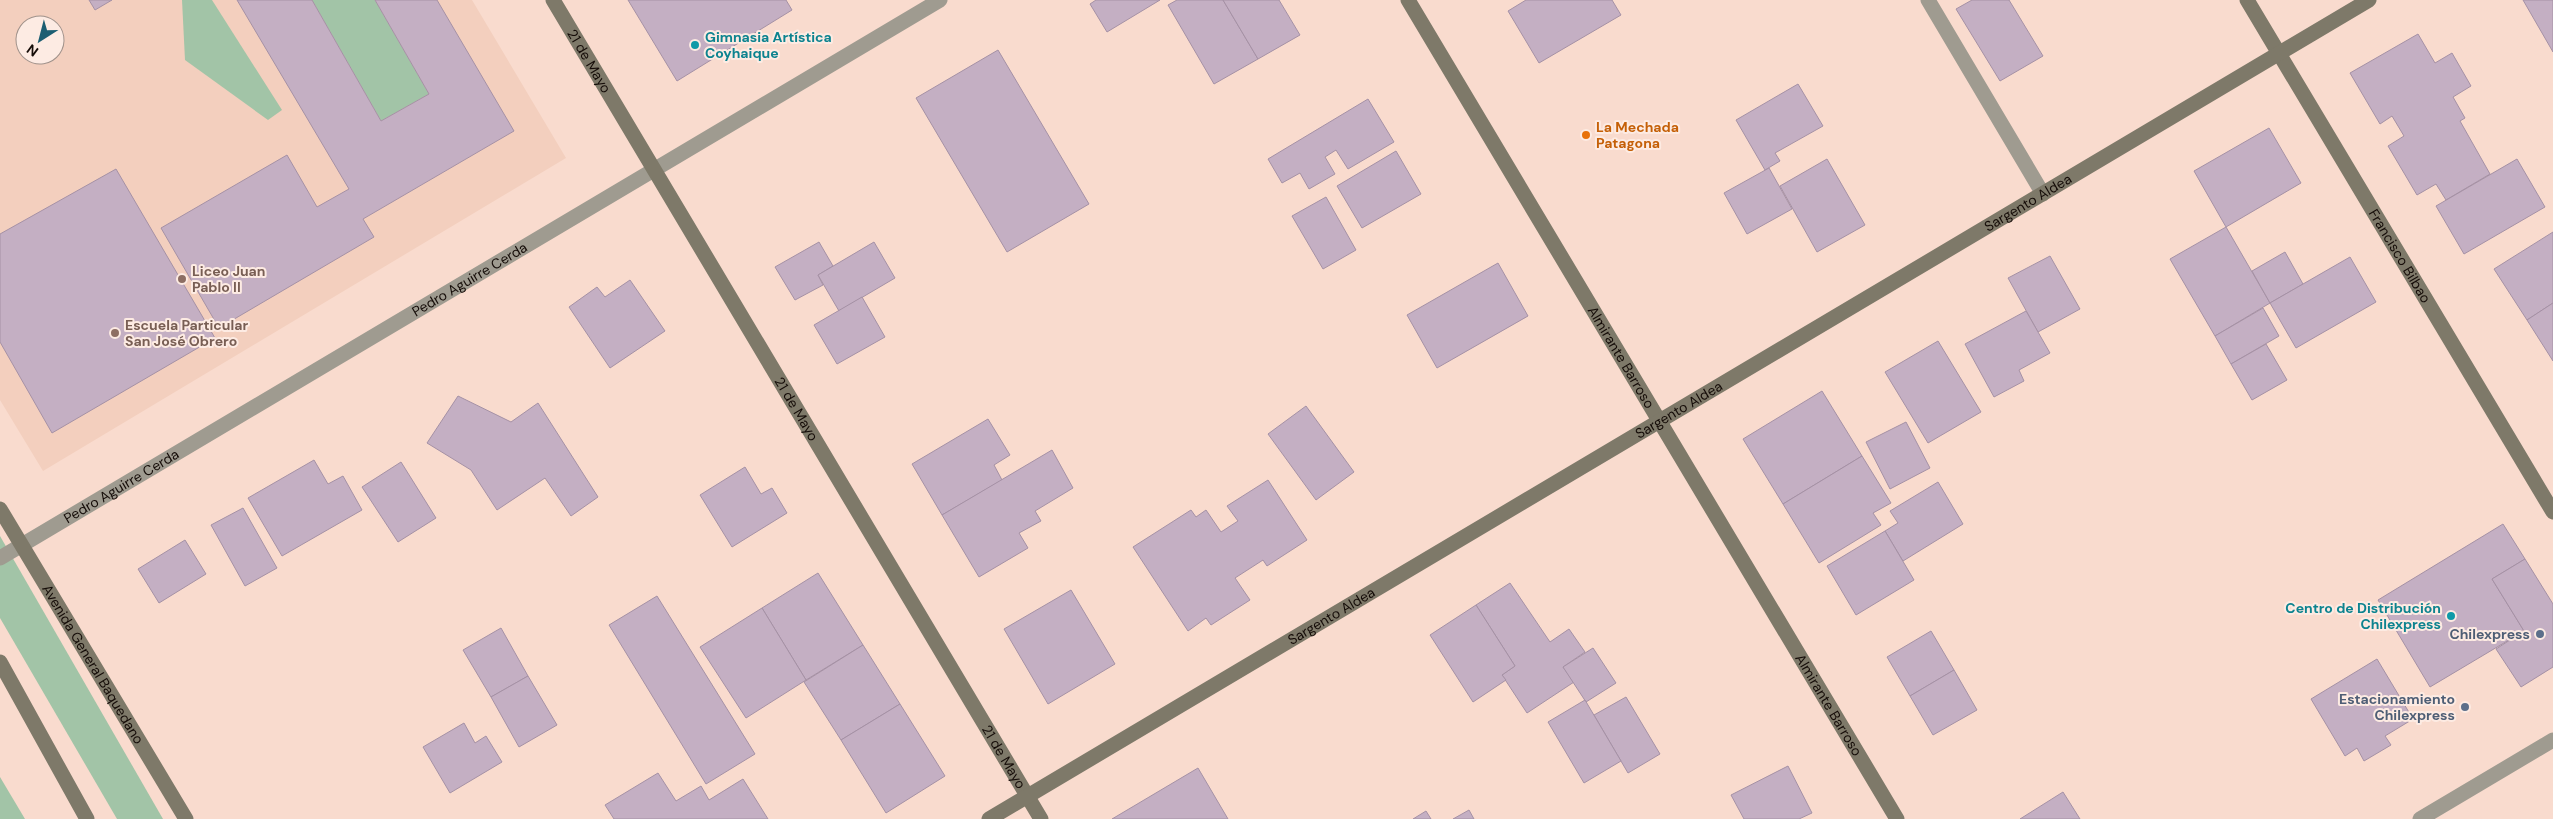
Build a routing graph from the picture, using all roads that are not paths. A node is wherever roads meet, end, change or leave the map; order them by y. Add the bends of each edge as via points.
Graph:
1 (553, 0) edge
2 (940, 0) edge
3 (1408, 0) edge
4 (1928, 0) edge
5 (2247, 0) edge
6 (2369, 0) edge
7 (2279, 53) junction
8 (654, 170) junction
9 (2043, 194) junction
10 (1659, 422) junction
11 (0, 509) edge
12 (2553, 512) edge
13 (21, 546) junction
14 (0, 558) edge
15 (0, 662) edge
16 (2553, 740) edge
17 (1028, 796) junction
18 (87, 819) edge
19 (186, 819) edge
20 (989, 819) edge
21 (1041, 819) edge
22 (1896, 819) edge
23 (2420, 819) edge

1 - 8 street, 21 de Mayo
2 - 8 street, Pedro Aguirre Cerda
3 - 10 street, Almirante Barroso
4 - 9 street
5 - 7 street, Francisco Bilbao
6 - 7 street, Sargento Aldea
7 - 9 street, Sargento Aldea
7 - 12 street, Francisco Bilbao
8 - 13 street, Pedro Aguirre Cerda
8 - 17 street, 21 de Mayo
9 - 10 street, Sargento Aldea
10 - 17 street, Sargento Aldea
10 - 22 street, Almirante Barroso
11 - 13 street, Avenida General Baquedano
13 - 14 street, Pedro Aguirre Cerda
13 - 19 street, Avenida General Baquedano
15 - 18 street
16 - 23 street
17 - 20 street, Sargento Aldea
17 - 21 street, 21 de Mayo

